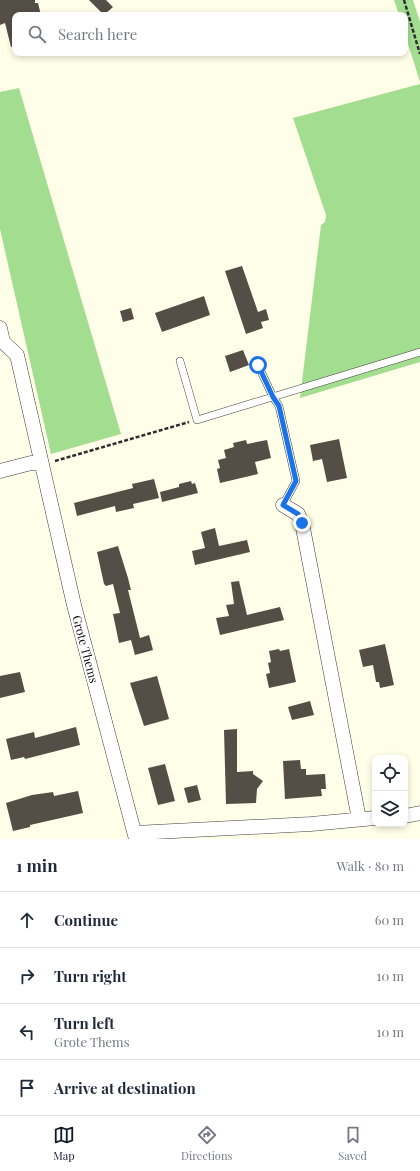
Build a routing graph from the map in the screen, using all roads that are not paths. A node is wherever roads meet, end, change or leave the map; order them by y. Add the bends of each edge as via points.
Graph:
1 (0, 328) edge
2 (420, 352) edge
3 (180, 361) dead end
4 (258, 365) dead end
5 (273, 397) junction
6 (41, 464) junction
7 (0, 471) edge
8 (283, 505) joint
9 (420, 813) edge
10 (408, 815) edge
11 (372, 818) edge
12 (359, 819) junction
13 (135, 836) edge

1 - 6 street, Grote Thems via 3,342 16,355
2 - 5 lane
3 - 5 lane via 197,420
4 - 5 lane
5 - 8 lane via 279,406 296,481
6 - 7 street via 31,463
6 - 13 street, Grote Thems via 74,605
8 - 12 street via 298,514 302,523
9 - 10 street
11 - 12 street, Grote Thems
12 - 13 street, Grote Thems

